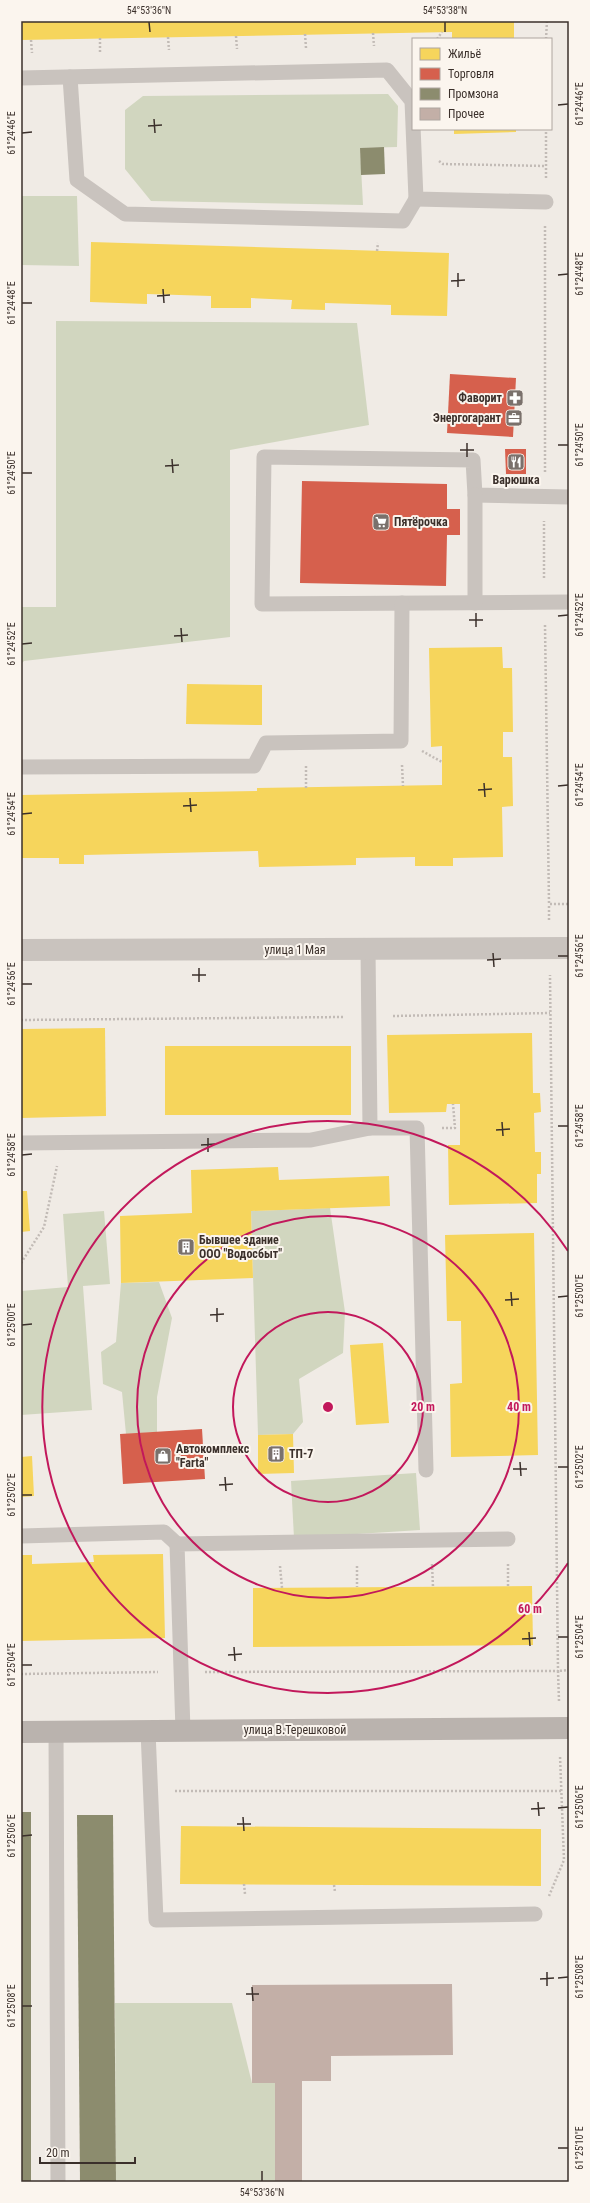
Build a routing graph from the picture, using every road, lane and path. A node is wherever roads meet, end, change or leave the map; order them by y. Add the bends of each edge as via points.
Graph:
1 (547, 21) edge
2 (442, 32) dead end
3 (438, 38) edge
4 (546, 38) edge
5 (70, 77) junction
6 (21, 78) edge
7 (412, 100) edge
8 (413, 130) edge
9 (546, 130) edge
10 (437, 159) dead end
11 (546, 166) junction
12 (416, 199) junction
13 (546, 202) junction
14 (475, 495) junction
15 (544, 497) junction
16 (569, 497) edge
17 (544, 602) junction
18 (569, 602) edge
19 (402, 603) junction
20 (475, 603) junction
21 (21, 767) edge
22 (569, 904) edge
23 (569, 948) edge
24 (368, 949) junction
25 (21, 950) edge
26 (550, 1013) dead end
27 (369, 1016) junction
28 (21, 1020) edge
29 (370, 1128) junction
30 (62, 1142) junction
31 (21, 1143) edge
32 (21, 1263) edge
33 (426, 1470) dead end
34 (21, 1536) edge
35 (508, 1539) dead end
36 (177, 1544) junction
37 (569, 1670) edge
38 (564, 1728) edge
39 (148, 1731) junction
40 (183, 1731) junction
41 (21, 1732) edge
42 (56, 1732) junction
43 (172, 1791) dead end
44 (561, 1791) junction
45 (547, 1902) dead end
46 (535, 1914) dead end
47 (58, 2182) edge

1 - 4 path
2 - 3 path
5 - 6 lane
5 - 7 lane via 387,70
5 - 12 lane via 77,180 126,214 403,220
8 - 12 lane
9 - 11 path
10 - 11 path via 443,164
11 - 13 path
12 - 13 lane
13 - 15 path
14 - 15 lane
14 - 19 lane via 474,460 264,457 262,604
14 - 20 lane
15 - 16 lane
15 - 17 path
17 - 18 lane
17 - 20 lane
17 - 22 path via 549,904
19 - 20 lane
19 - 21 lane via 401,741 266,743 254,766
23 - 24 street, улица 1 Мая
24 - 25 street, улица 1 Мая
24 - 27 lane
26 - 27 path
27 - 28 path
27 - 29 lane
29 - 30 lane via 311,1140
29 - 33 lane via 417,1128
30 - 31 lane
30 - 32 path via 44,1227
34 - 36 lane via 164,1532
35 - 36 lane
36 - 40 lane
37 - 38 path via 558,1670
38 - 40 main road, улица В.Терешковой
38 - 44 path
39 - 40 main road, улица В.Терешковой
39 - 42 main road, улица В.Терешковой
39 - 46 lane via 156,1920
41 - 42 main road, улица В.Терешковой
42 - 47 lane
43 - 44 path
44 - 45 path via 564,1860

